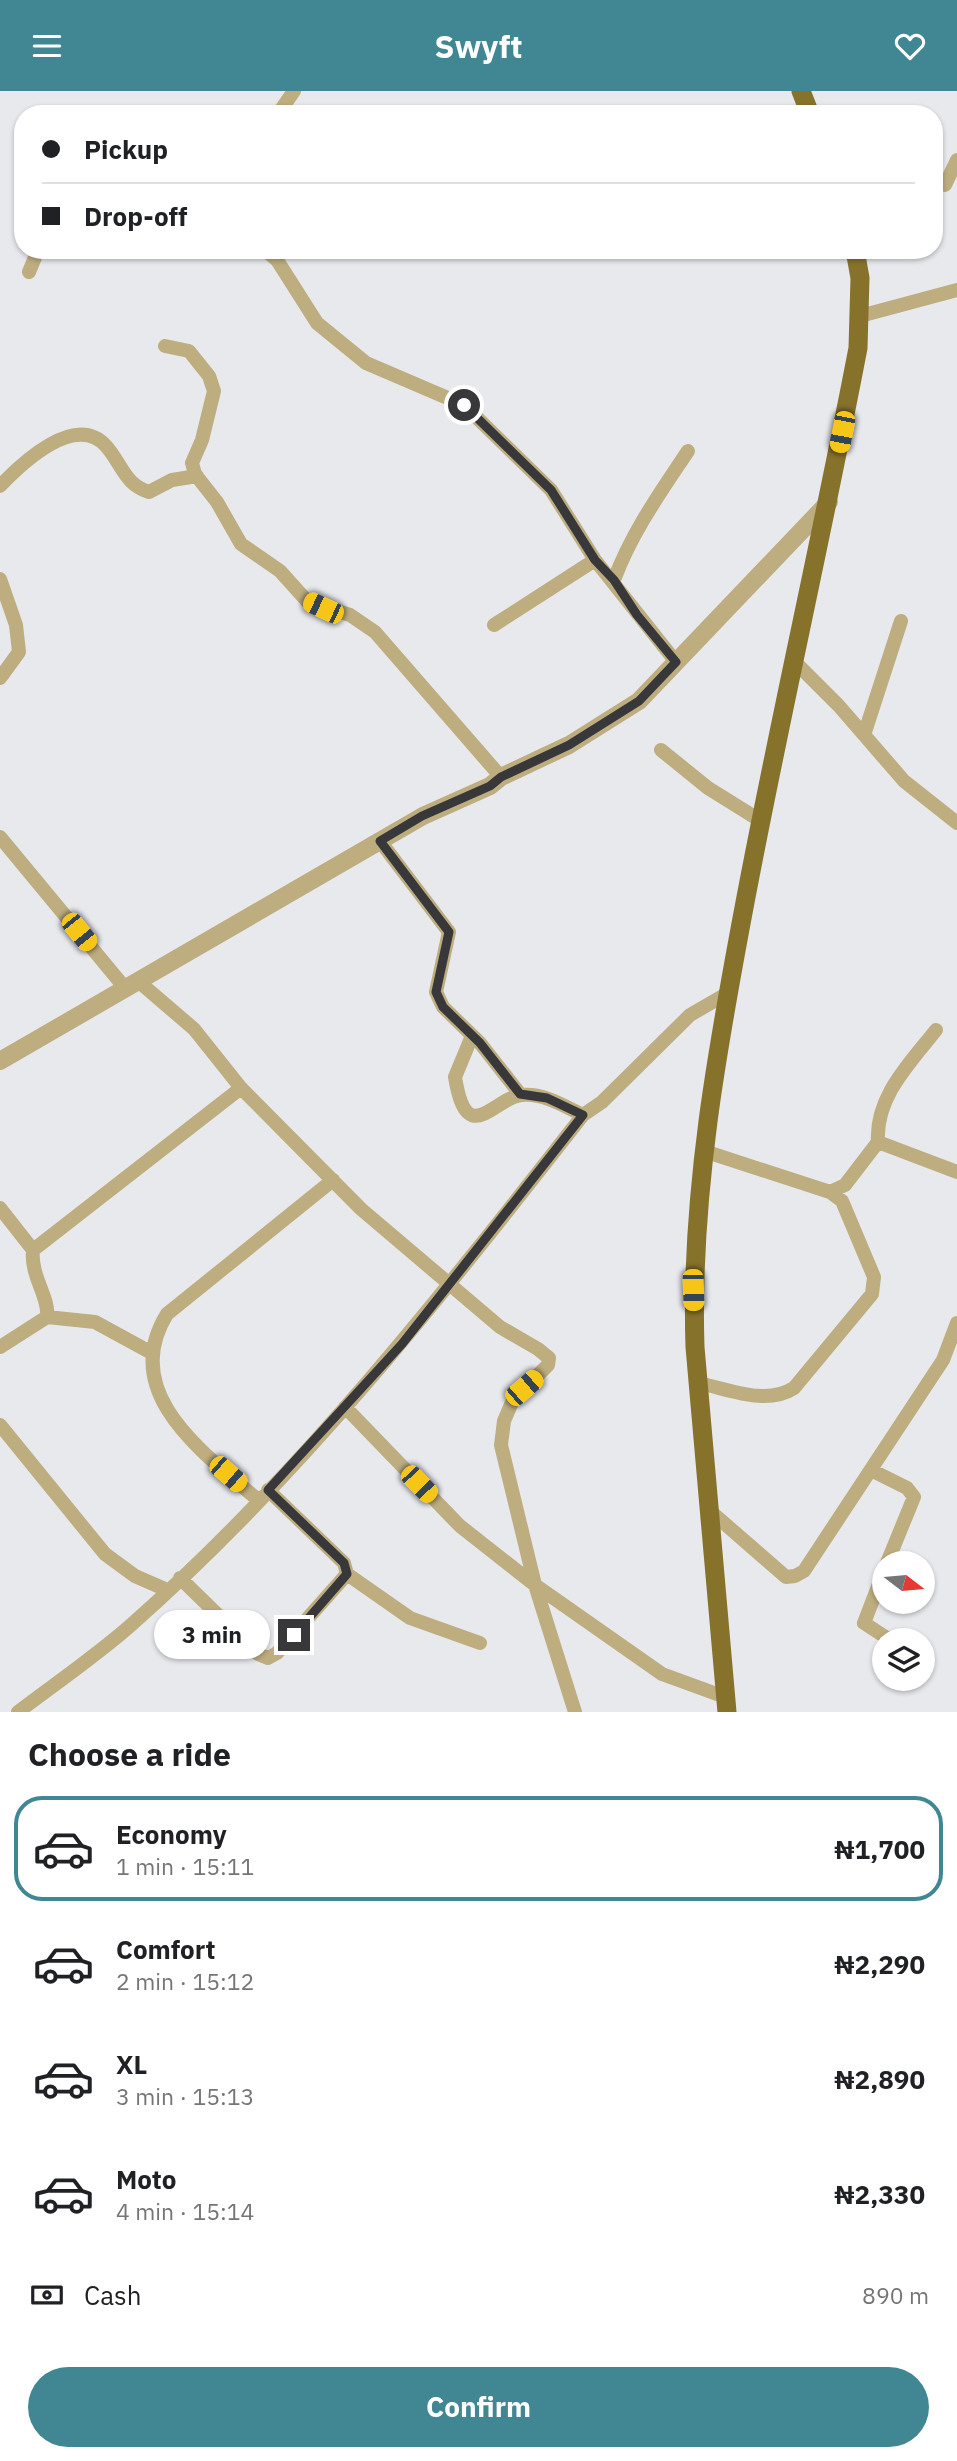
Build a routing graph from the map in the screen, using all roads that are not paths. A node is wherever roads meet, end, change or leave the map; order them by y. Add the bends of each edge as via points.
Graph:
1 (957, 159) edge
2 (946, 188) edge
3 (34, 259) edge
4 (276, 259) edge
5 (857, 259) edge
6 (29, 272) dead end
7 (957, 290) edge
8 (860, 316) junction
9 (165, 346) dead end
10 (688, 451) dead end
11 (197, 476) junction
12 (0, 486) edge
13 (829, 502) junction
14 (595, 560) junction
15 (0, 579) edge
16 (614, 580) junction
17 (901, 621) dead end
18 (494, 625) dead end
19 (676, 662) junction
20 (795, 662) junction
21 (0, 678) edge
22 (864, 735) junction
23 (661, 750) dead end
24 (501, 777) junction
25 (761, 821) junction
26 (957, 824) edge
27 (0, 837) edge
28 (380, 841) junction
29 (132, 985) junction
30 (728, 993) junction
31 (936, 1030) dead end
32 (472, 1036) junction
33 (0, 1061) edge
34 (241, 1088) junction
35 (520, 1094) junction
36 (583, 1115) junction
37 (878, 1142) junction
38 (704, 1151) junction
39 (957, 1172) edge
40 (333, 1180) junction
41 (836, 1197) junction
42 (0, 1208) edge
43 (33, 1250) junction
44 (450, 1285) junction
45 (47, 1317) junction
46 (957, 1323) edge
47 (0, 1347) edge
48 (150, 1352) junction
49 (698, 1383) junction
50 (345, 1407) junction
51 (0, 1425) edge
52 (871, 1470) junction
53 (263, 1495) junction
54 (709, 1510) junction
55 (892, 1551) edge
56 (347, 1574) junction
57 (180, 1578) junction
58 (535, 1585) junction
59 (167, 1590) junction
60 (872, 1602) edge
61 (872, 1628) edge
62 (480, 1643) dead end
63 (726, 1705) edge
64 (18, 1712) edge
65 (575, 1712) edge

1 - 2 street
3 - 6 street
4 - 14 street via 317,323 366,363 464,405 551,490
5 - 8 highway
7 - 8 street
8 - 13 highway
9 - 11 street via 189,351 201,363 214,391 192,463
10 - 16 street via 645,515
11 - 12 street via 172,480 149,492 129,482 101,441 82,436 46,444
11 - 24 street via 241,544 281,571 307,601 350,615 375,632
13 - 19 street
13 - 20 highway
14 - 16 street
14 - 18 street
15 - 21 street via 16,625 19,652
16 - 19 street
17 - 22 street
19 - 24 street via 639,701 569,745
20 - 22 street
20 - 25 highway
22 - 26 street via 904,781
23 - 25 street via 708,788
24 - 28 street
25 - 30 highway
27 - 29 street
28 - 29 street
28 - 32 street via 449,932 436,992 443,1007
29 - 33 street
29 - 34 street via 194,1029
30 - 36 street via 690,1015
30 - 38 highway
31 - 37 street via 884,1103 877,1124
32 - 35 street
32 - 35 street via 455,1077 469,1112 483,1116
34 - 40 street
34 - 43 street
35 - 36 street via 547,1098
36 - 44 street
37 - 39 street
37 - 41 street
38 - 41 street
38 - 49 highway via 693,1290
40 - 44 street
40 - 48 street via 167,1314
41 - 49 street via 874,1277 872,1294 794,1388 782,1395 770,1398
42 - 43 street
43 - 45 street via 34,1277
44 - 50 street
44 - 58 street via 500,1327 549,1359 513,1400 501,1434
45 - 47 street
45 - 48 street via 84,1318
46 - 52 street via 943,1360
48 - 53 street via 162,1403 208,1456
49 - 54 highway
50 - 53 street
50 - 58 street via 460,1526
51 - 59 street via 105,1554 135,1576
52 - 54 street via 804,1571 795,1576 786,1577
52 - 55 street via 907,1488 914,1497
53 - 56 street via 344,1563
53 - 57 street
54 - 63 highway
56 - 57 street via 268,1658 258,1654
56 - 62 street via 410,1618
57 - 59 street
58 - 63 street via 662,1674
58 - 65 street
59 - 64 street via 131,1626
60 - 61 street via 864,1623

